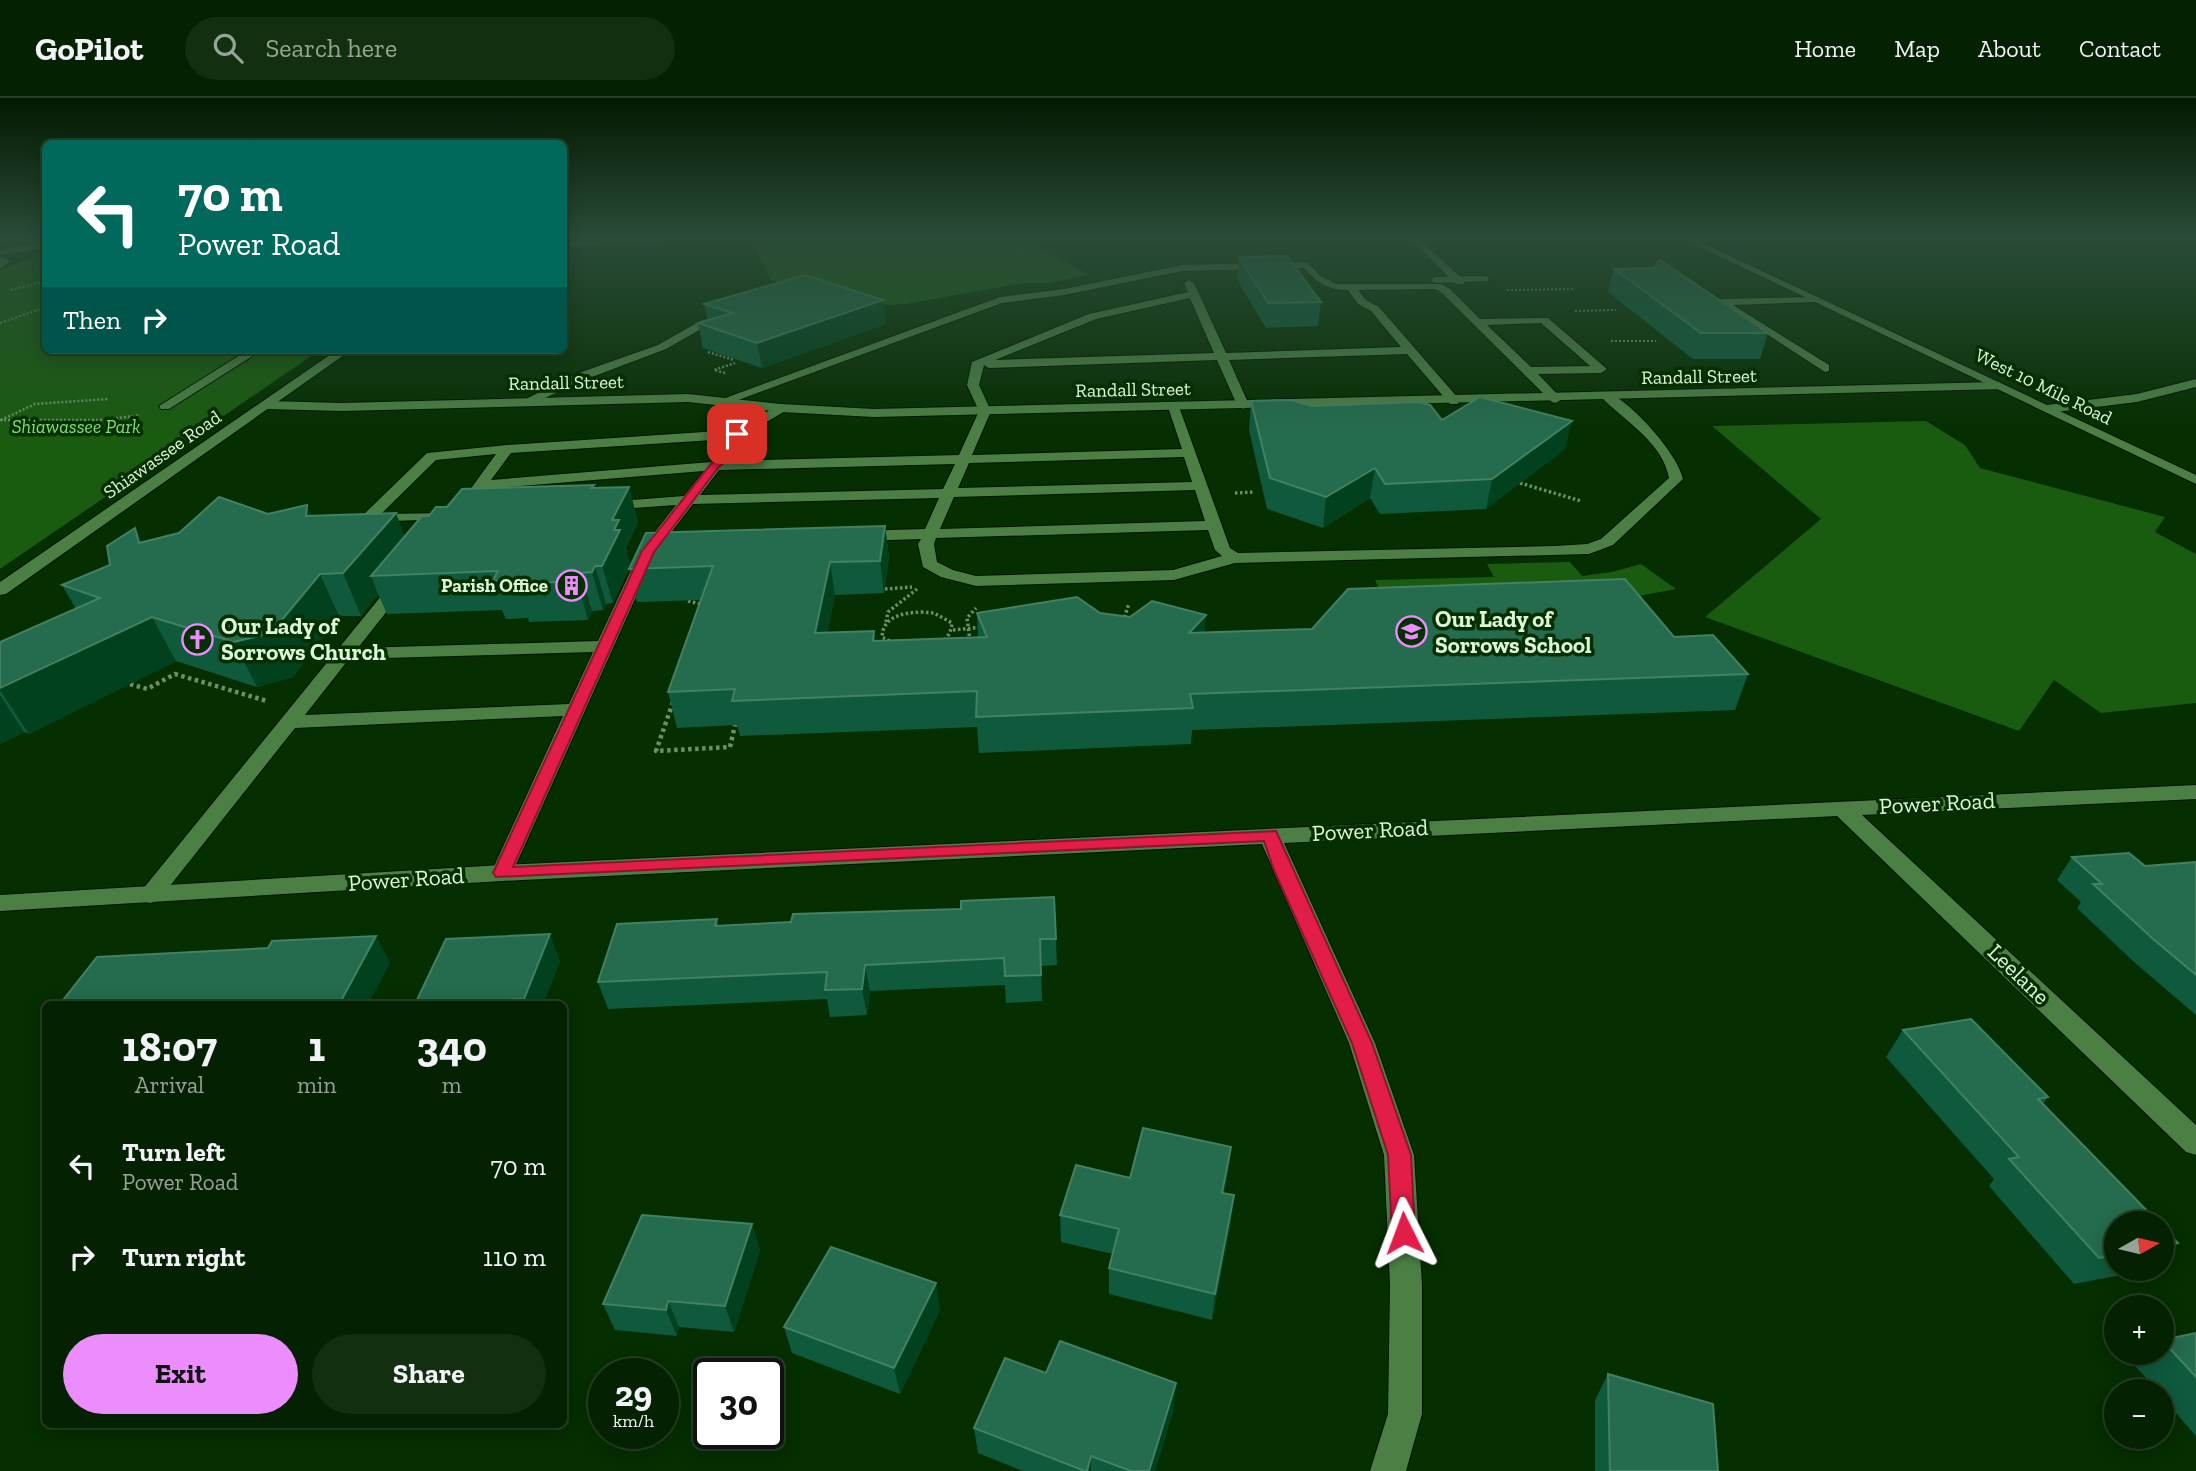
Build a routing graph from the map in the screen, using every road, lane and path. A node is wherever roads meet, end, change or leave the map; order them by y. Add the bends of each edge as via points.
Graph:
1 (994, 302) edge
2 (1157, 302) edge
3 (1198, 302) edge
4 (1362, 302) edge
5 (1458, 302) edge
6 (1722, 302) edge
7 (1821, 302) edge
8 (42, 308) edge
9 (739, 313) edge
10 (1478, 322) junction
11 (0, 323) edge
12 (1656, 341) dead end
13 (1601, 342) dead end
14 (1410, 350) junction
15 (250, 354) edge
16 (339, 354) edge
17 (1221, 356) junction
18 (976, 364) junction
19 (1825, 368) dead end
20 (1528, 371) junction
21 (2196, 383) edge
22 (1999, 386) junction
23 (1608, 397) junction
24 (108, 398) dead end
25 (1556, 398) junction
26 (726, 400) junction
27 (1454, 401) junction
28 (526, 402) junction
29 (267, 405) junction
30 (1243, 405) junction
31 (165, 407) joint
32 (1174, 407) junction
33 (781, 408) junction
34 (2047, 409) junction
35 (985, 411) junction
36 (0, 420) edge
37 (737, 434) junction
38 (507, 449) junction
39 (1189, 453) junction
40 (964, 458) junction
41 (715, 466) junction
42 (2196, 480) edge
43 (1520, 483) edge
44 (478, 485) junction
45 (1200, 486) junction
46 (1255, 492) dead end
47 (949, 493) junction
48 (1230, 493) dead end
49 (688, 500) junction
50 (1581, 502) dead end
51 (592, 506) edge
52 (483, 514) edge
53 (455, 516) junction
54 (1213, 525) junction
55 (931, 534) junction
56 (438, 537) edge
57 (835, 537) edge
58 (656, 541) junction
59 (683, 541) edge
60 (1234, 558) junction
61 (412, 569) edge
62 (885, 589) dead end
63 (0, 590) edge
64 (1133, 592) dead end
65 (688, 601) dead end
66 (979, 604) dead end
67 (703, 614) edge
68 (886, 623) junction
69 (992, 627) edge
70 (1135, 627) edge
71 (953, 629) junction
72 (968, 629) junction
73 (882, 637) junction
74 (883, 645) edge
75 (606, 646) junction
76 (971, 649) edge
77 (343, 654) junction
78 (130, 684) dead end
79 (673, 701) edge
80 (275, 703) dead end
81 (576, 710) junction
82 (682, 710) edge
83 (670, 711) junction
84 (289, 722) junction
85 (735, 725) edge
86 (2196, 792) edge
87 (1841, 808) junction
88 (1270, 835) junction
89 (502, 873) junction
90 (150, 895) junction
91 (0, 903) edge
92 (2196, 1143) edge
93 (1388, 1471) edge

1 - 26 street
2 - 18 street via 1093,316
3 - 17 street
4 - 14 street via 1375,309
5 - 10 street
6 - 19 street
7 - 22 street, West 10 Mile Road
8 - 11 path
9 - 28 street via 704,323 662,347
10 - 20 street
10 - 20 street via 1544,320 1601,369
12 - 13 path
14 - 17 street
14 - 27 street
15 - 31 street
16 - 29 street, Shiawassee Road
17 - 18 street
17 - 30 street
18 - 35 street via 973,385
20 - 25 street
21 - 34 street via 2137,398
22 - 23 street, Randall Street
22 - 34 street, West 10 Mile Road
23 - 25 street, Randall Street
23 - 60 street via 1669,456 1676,479 1607,542 1589,549 1555,551
24 - 36 path via 35,404
25 - 27 street, Randall Street
26 - 28 street, Randall Street
26 - 33 street, Randall Street
27 - 30 street, Randall Street
28 - 29 street, Randall Street
29 - 63 street, Shiawassee Road
30 - 32 street, Randall Street
31 - 36 path via 123,419
32 - 35 street, Randall Street
32 - 39 street
33 - 35 street, Randall Street via 874,413
33 - 37 street
34 - 42 street, West 10 Mile Road
35 - 40 street
37 - 38 street
37 - 41 street via 733,450
38 - 44 street
38 - 53 street via 432,456 367,519
39 - 40 street
39 - 45 street
40 - 41 street
40 - 47 street
41 - 44 street
41 - 49 street
43 - 50 path
44 - 53 street
45 - 47 street
45 - 54 street
46 - 48 path
47 - 49 street
47 - 55 street
49 - 51 street
49 - 58 street
52 - 53 street
53 - 56 street
54 - 55 street
54 - 60 street via 1223,550
55 - 57 street
55 - 60 street via 926,544 929,564 976,581 1174,575
58 - 59 street
58 - 75 street
61 - 77 street
62 - 68 path via 920,587 888,612
64 - 70 path via 1122,624
65 - 67 path via 706,606
66 - 72 path via 967,618
68 - 71 path via 907,613 934,613 952,623
68 - 73 path
69 - 72 path
71 - 72 path
71 - 73 path via 949,637 928,647 900,647
72 - 76 path
73 - 74 path
75 - 77 street
75 - 81 street
77 - 84 street
78 - 80 path via 147,689 175,674
79 - 83 path
81 - 84 street
81 - 89 street
82 - 83 path
83 - 85 path via 656,751 730,747
84 - 90 street
86 - 87 street, Power Road
87 - 88 street, Power Road
87 - 92 street, Leelane
88 - 89 street, Power Road
88 - 93 street via 1362,1043 1399,1155 1406,1285 1405,1414
89 - 90 street, Power Road
90 - 91 street, Power Road

